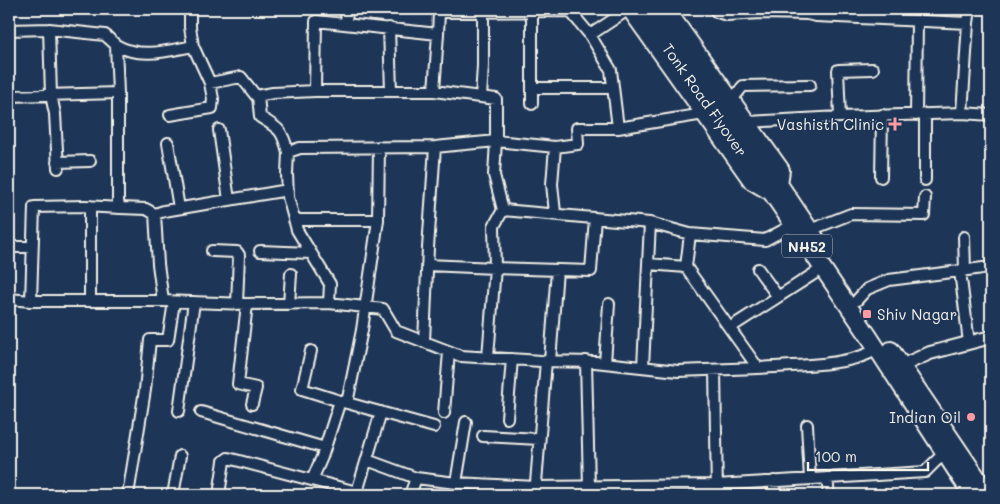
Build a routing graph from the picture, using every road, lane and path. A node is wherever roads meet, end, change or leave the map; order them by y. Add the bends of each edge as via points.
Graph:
1 (190, 9) edge
2 (347, 9) edge
3 (634, 9) edge
4 (654, 9) edge
5 (666, 9) edge
6 (715, 9) edge
7 (970, 9) edge
8 (439, 10) edge
9 (569, 10) edge
10 (532, 11) junction
11 (761, 11) edge
12 (483, 12) junction
13 (816, 12) edge
14 (917, 21) junction
15 (968, 23) junction
16 (346, 24) junction
17 (389, 28) junction
18 (49, 29) junction
19 (9, 30) edge
20 (438, 34) junction
21 (590, 35) junction
22 (116, 45) junction
23 (193, 46) junction
24 (874, 69) dead end
25 (210, 83) junction
26 (810, 85) dead end
27 (532, 88) junction
28 (613, 88) junction
29 (315, 91) junction
30 (391, 91) junction
31 (434, 91) junction
32 (118, 93) junction
33 (51, 94) junction
34 (9, 96) edge
35 (258, 96) junction
36 (481, 97) junction
37 (732, 100) junction
38 (532, 104) dead end
39 (962, 113) junction
40 (704, 114) junction
41 (921, 114) junction
42 (170, 115) dead end
43 (991, 115) edge
44 (882, 116) junction
45 (840, 117) junction
46 (748, 122) junction
47 (618, 128) junction
48 (219, 130) dead end
49 (496, 141) junction
50 (168, 143) dead end
51 (379, 147) junction
52 (435, 147) junction
53 (556, 147) junction
54 (288, 152) junction
55 (90, 161) dead end
56 (761, 168) junction
57 (881, 177) dead end
58 (925, 180) dead end
59 (774, 187) junction
60 (288, 190) junction
61 (925, 197) dead end
62 (228, 200) junction
63 (90, 206) junction
64 (120, 208) junction
65 (179, 208) junction
66 (503, 210) junction
67 (555, 213) junction
68 (155, 214) junction
69 (595, 218) junction
70 (294, 220) junction
71 (378, 220) junction
72 (650, 224) junction
73 (793, 225) junction
74 (810, 230) junction
75 (690, 234) junction
76 (964, 237) dead end
77 (9, 247) edge
78 (32, 247) junction
79 (212, 250) dead end
80 (260, 251) dead end
81 (311, 253) junction
82 (648, 264) junction
83 (427, 265) junction
84 (686, 266) junction
85 (991, 267) edge
86 (495, 268) junction
87 (823, 268) junction
88 (758, 269) dead end
89 (557, 270) junction
90 (963, 271) junction
91 (291, 274) dead end
92 (778, 297) junction
93 (9, 298) edge
94 (857, 300) junction
95 (31, 301) junction
96 (90, 301) junction
97 (168, 302) junction
98 (194, 302) junction
99 (242, 304) junction
100 (289, 304) junction
101 (329, 304) junction
102 (609, 304) dead end
103 (365, 307) junction
104 (731, 328) junction
105 (991, 337) edge
106 (424, 342) junction
107 (968, 343) junction
108 (877, 348) junction
109 (311, 352) dead end
110 (449, 352) junction
111 (488, 357) junction
112 (512, 359) junction
113 (548, 361) junction
114 (586, 361) junction
115 (605, 363) junction
116 (901, 366) junction
117 (642, 367) junction
118 (758, 368) junction
119 (714, 370) junction
120 (343, 402) junction
121 (252, 404) dead end
122 (179, 411) dead end
123 (201, 412) dead end
124 (381, 412) junction
125 (444, 413) dead end
126 (507, 418) dead end
127 (466, 422) dead end
128 (807, 426) dead end
129 (434, 427) dead end
130 (483, 436) dead end
131 (539, 439) junction
132 (325, 448) junction
133 (944, 453) junction
134 (180, 456) dead end
135 (367, 460) junction
136 (416, 478) junction
137 (828, 478) junction
138 (810, 479) junction
139 (312, 480) junction
140 (774, 481) junction
141 (456, 483) junction
142 (489, 484) junction
143 (589, 487) junction
144 (716, 490) edge
145 (535, 491) edge
146 (605, 491) edge
147 (662, 491) edge
148 (356, 494) edge
149 (128, 495) edge
150 (173, 495) edge
151 (219, 495) edge
152 (410, 495) edge
153 (488, 495) edge
154 (774, 495) edge
155 (829, 495) edge
156 (972, 495) edge
157 (989, 495) edge

1 - 23 street
2 - 16 street
3 - 21 street
3 - 40 highway, NH52
3 - 56 main road, Tonk Road Flyover
4 - 56 main road, Tonk Road Flyover
5 - 37 highway, NH52
6 - 11 street via 727,15
7 - 15 street
8 - 12 street
8 - 20 street
9 - 10 street
9 - 21 street
10 - 12 street
10 - 27 street
11 - 13 street
12 - 36 street
13 - 14 street
14 - 15 street
14 - 41 street
15 - 39 street
16 - 17 street
16 - 29 street via 316,21
17 - 20 street
17 - 30 street
18 - 19 street
18 - 22 street via 105,35
18 - 33 street
20 - 31 street
21 - 28 street via 611,70
22 - 23 street via 126,51 149,53
22 - 32 street
23 - 25 street
24 - 45 street via 838,70
25 - 35 street via 241,77
25 - 42 street via 212,108
26 - 37 street via 743,86
27 - 28 street
27 - 38 street
28 - 47 street
29 - 30 street
29 - 35 street
30 - 31 street
31 - 36 street
32 - 33 street
32 - 64 street
33 - 34 street
33 - 55 street via 57,165
35 - 54 street via 260,117 278,127
36 - 49 street via 496,99
37 - 46 highway, NH52
39 - 41 street
39 - 43 street
40 - 47 street
40 - 59 highway, NH52 via 752,181
41 - 44 street
41 - 58 street
44 - 45 street
44 - 57 street
45 - 46 street
46 - 59 highway, NH52 via 781,170
47 - 53 street via 577,128 578,144
48 - 62 street
49 - 52 street
49 - 53 street
49 - 66 street via 494,175
50 - 65 street
51 - 52 street
51 - 54 street via 300,148
51 - 71 street
52 - 83 street
53 - 67 street via 552,184
54 - 60 street
56 - 59 main road, Tonk Road Flyover
59 - 73 highway, NH52
59 - 74 highway, NH52
60 - 62 street
60 - 70 street
61 - 74 street via 924,215 851,214
62 - 65 street
63 - 64 street
63 - 78 street via 34,207
63 - 96 street
64 - 68 street via 146,209
65 - 68 street
66 - 67 street
66 - 86 street via 494,226
67 - 69 street
68 - 97 street via 158,264
69 - 72 street
69 - 89 street via 591,271
70 - 71 street
70 - 81 street
71 - 103 street
72 - 75 street
72 - 82 street
73 - 75 street via 765,240
73 - 87 highway, NH52
74 - 94 highway, NH52
75 - 84 street
76 - 90 street
77 - 78 street
78 - 95 street
79 - 99 street via 237,252 239,255
80 - 81 street
81 - 101 street via 330,284
82 - 84 street
82 - 117 street
83 - 86 street
83 - 106 street
84 - 104 street
85 - 90 street
86 - 89 street
86 - 111 street
87 - 92 street
87 - 108 highway, NH52
88 - 92 street
89 - 113 street
90 - 94 street via 888,280 867,289
90 - 107 street
91 - 100 street
92 - 104 street
93 - 95 street
94 - 116 highway, NH52
95 - 96 street
96 - 97 street
97 - 98 street
97 - 149 street via 168,340 150,340
98 - 99 street
98 - 122 street
99 - 100 street
99 - 121 street via 238,384 256,388
100 - 101 street
101 - 103 street
102 - 115 street
103 - 106 street via 383,309 396,330
103 - 120 street via 358,355
104 - 118 street
105 - 107 street
106 - 110 street
107 - 116 street via 930,353
108 - 118 street via 840,362
108 - 133 highway, NH52
109 - 120 street via 302,389
110 - 111 street via 460,356
110 - 125 street
111 - 112 street
112 - 113 street
112 - 126 street
113 - 114 street
113 - 131 street
114 - 115 street
114 - 143 street
115 - 117 street
116 - 157 highway, NH52
117 - 119 street
118 - 119 street
119 - 144 street
120 - 124 street
120 - 132 street
123 - 132 street
124 - 129 street
124 - 135 street
127 - 141 street
128 - 138 street
130 - 131 street
131 - 145 street
132 - 139 street
133 - 137 street via 925,472
133 - 156 highway, NH52
134 - 150 street
135 - 136 street
135 - 148 street
136 - 141 street
136 - 152 street
137 - 138 street
137 - 155 street
138 - 140 street
139 - 148 street
139 - 151 street via 228,458 224,461
140 - 144 street
140 - 154 street
141 - 142 street
142 - 145 street
142 - 153 street
143 - 145 street
143 - 146 street
144 - 147 street
146 - 147 street

